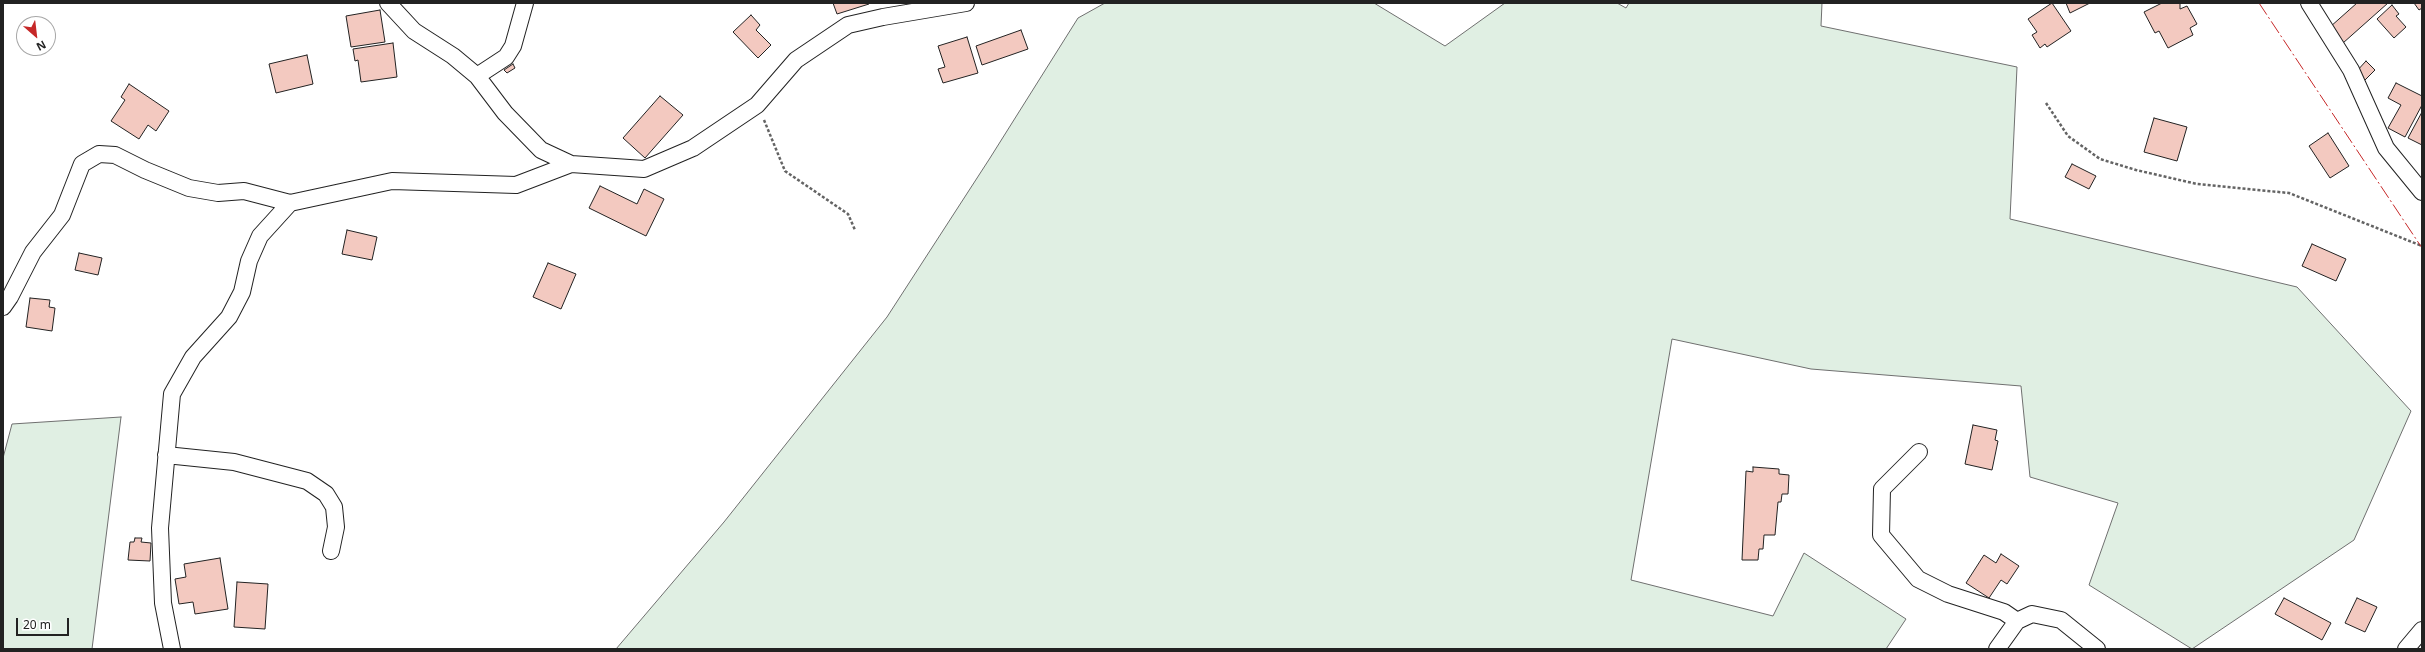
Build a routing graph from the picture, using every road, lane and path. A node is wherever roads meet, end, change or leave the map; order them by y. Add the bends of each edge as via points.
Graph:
1 (388, 3) edge
2 (525, 3) edge
3 (966, 3) edge
4 (2310, 3) edge
5 (477, 76) junction
6 (2046, 103) dead end
7 (757, 105) junction
8 (571, 164) junction
9 (2422, 192) edge
10 (290, 203) junction
11 (855, 230) dead end
12 (2422, 246) edge
13 (3, 306) edge
14 (1919, 452) dead end
15 (166, 455) junction
16 (331, 551) dead end
17 (2017, 621) junction
18 (2422, 630) edge
19 (172, 649) edge
20 (1997, 649) edge
21 (2097, 649) edge
22 (2406, 649) edge

1 - 5 street via 414,31
2 - 5 street via 513,46 506,57
3 - 7 street via 848,25 796,60
4 - 9 street via 2351,70 2386,148
5 - 8 street via 505,113 541,150
6 - 12 path via 2068,136 2100,159 2197,184 2289,193
7 - 8 street via 692,148 644,169
7 - 11 path via 785,170 848,214
8 - 10 street via 516,185 392,181
10 - 13 street via 244,192 203,192 169,181 114,155 99,154 82,164 62,216 33,252
10 - 15 street via 260,236 249,261 242,292 229,317 193,357 172,394
14 - 17 street via 1882,489 1881,535 1918,579 1948,594 2004,612
15 - 16 street via 234,462 307,481 326,494 334,506 336,527
15 - 19 street via 160,528 162,603
17 - 20 street
17 - 21 street via 2032,614 2061,620
18 - 22 street

